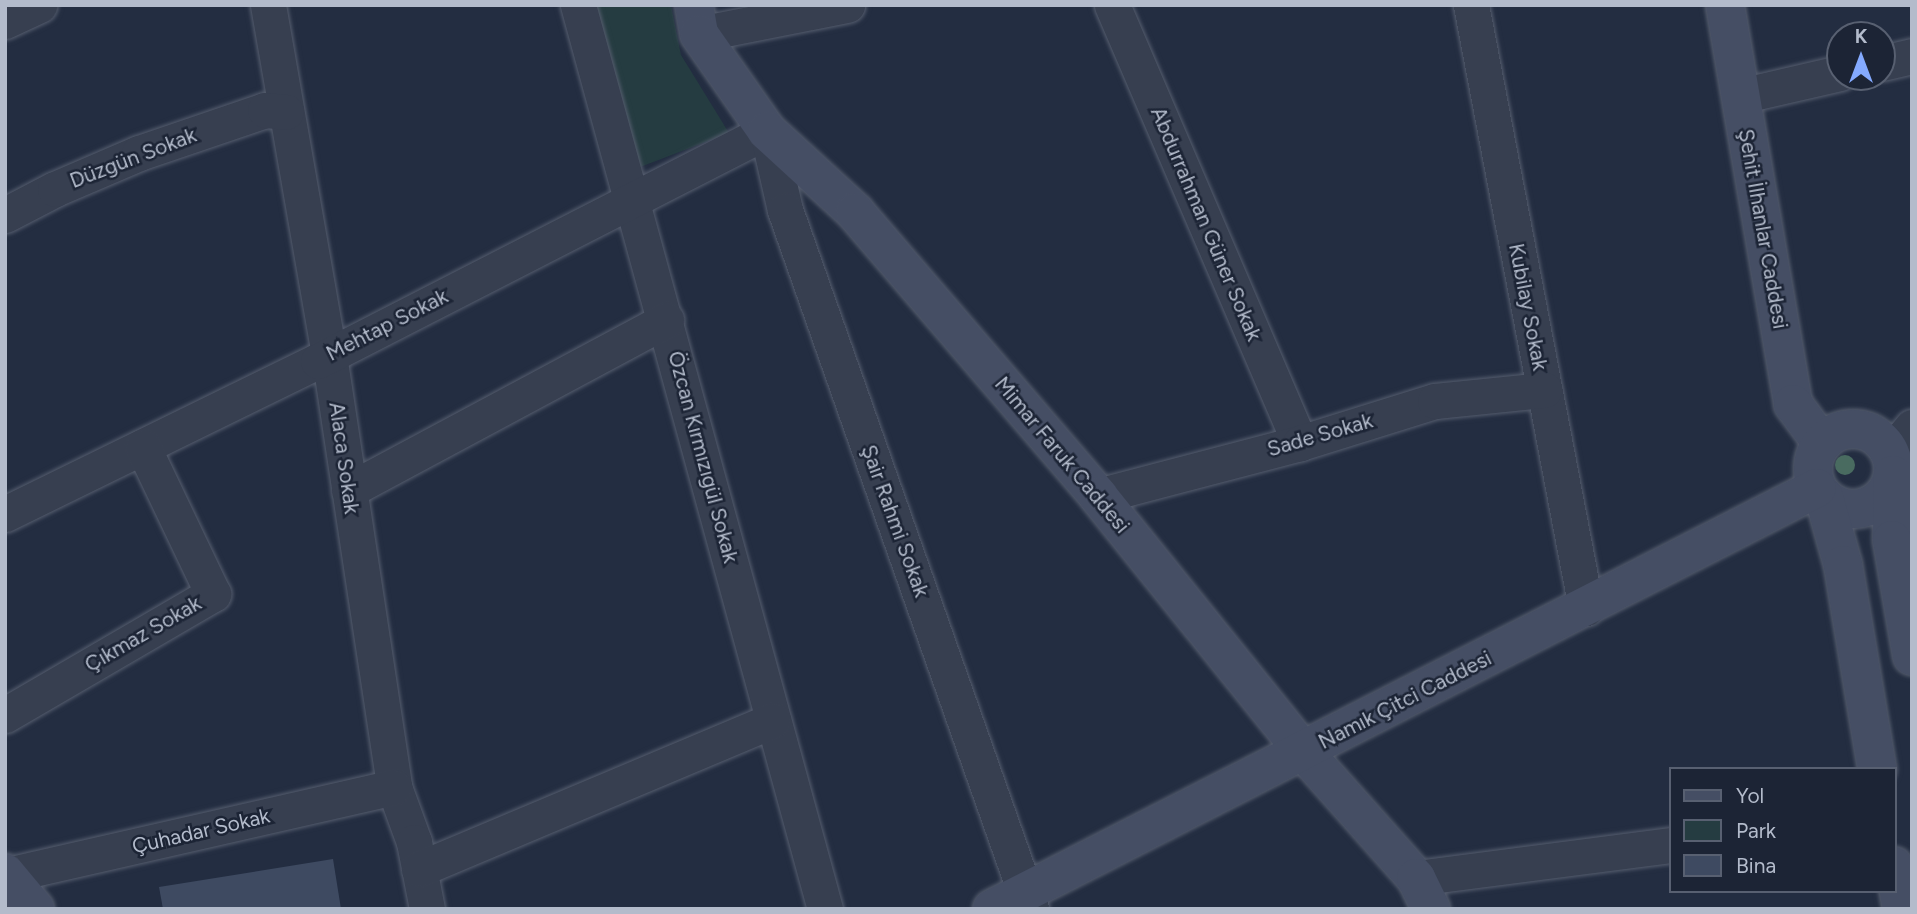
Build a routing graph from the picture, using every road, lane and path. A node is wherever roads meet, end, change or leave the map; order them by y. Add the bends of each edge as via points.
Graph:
1 (39, 5) edge
2 (268, 5) edge
3 (578, 5) edge
4 (847, 5) edge
5 (1112, 5) edge
6 (1471, 5) edge
7 (1725, 5) edge
8 (696, 20) edge
9 (5, 21) edge
10 (1826, 76) edge
11 (1740, 96) junction
12 (275, 111) junction
13 (767, 131) junction
14 (634, 200) junction
15 (5, 215) edge
16 (666, 320) junction
17 (329, 355) junction
18 (1544, 390) junction
19 (1300, 443) junction
20 (1822, 443) junction
21 (143, 447) junction
22 (1900, 457) edge
23 (349, 490) junction
24 (1820, 492) junction
25 (1098, 496) junction
26 (5, 514) edge
27 (1586, 608) junction
28 (1912, 656) edge
29 (5, 715) edge
30 (774, 720) junction
31 (1304, 752) junction
32 (1877, 767) edge
33 (394, 787) junction
34 (1668, 845) edge
35 (419, 869) junction
36 (6, 874) edge
37 (1896, 877) edge
38 (1423, 893) edge
39 (1029, 901) edge
40 (35, 909) edge
41 (427, 909) edge
42 (825, 909) edge
43 (992, 909) edge
44 (1902, 909) edge

1 - 9 street
2 - 12 street, Alaca Sokak
3 - 14 street, Özcan Kırmızıgül Sokak
4 - 8 street
5 - 19 street, Abdurrahman Güner Sokak
6 - 18 street, Kubilay Sokak
7 - 11 street, Şehit İlhanlar Caddesi
8 - 13 street, Mimar Faruk Caddesi
10 - 11 street
11 - 20 street, Şehit İlhanlar Caddesi via 1793,404
12 - 15 street, Düzgün Sokak via 139,153
12 - 17 street, Alaca Sokak
13 - 14 street, Mehtap Sokak
13 - 25 street, Mimar Faruk Caddesi via 855,212
13 - 39 street, Şair Rahmi Sokak via 785,210
14 - 16 street, Özcan Kırmızıgül Sokak
14 - 17 street, Mehtap Sokak
16 - 23 street
16 - 30 street, Özcan Kırmızıgül Sokak
17 - 21 street, Mehtap Sokak
17 - 23 street, Alaca Sokak
18 - 19 street, Sade Sokak via 1435,401
18 - 27 street, Kubilay Sokak
19 - 25 street, Sade Sokak
20 - 22 street via 1830,435 1853,428 1875,435
20 - 24 street via 1812,464
21 - 26 street, Mehtap Sokak
21 - 29 street, Çıkmaz Sokak via 213,594
22 - 24 street via 1884,495 1867,507 1844,509
22 - 28 street via 1892,540
23 - 33 street, Alaca Sokak
24 - 27 street, Namık Çitci Caddesi
24 - 32 street via 1843,565
25 - 31 street, Mimar Faruk Caddesi
27 - 31 street, Namık Çitci Caddesi
30 - 35 street
30 - 42 street, Özcan Kırmızıgül Sokak
31 - 38 street, Mimar Faruk Caddesi
31 - 39 street, Namık Çitci Caddesi
33 - 35 street, Alaca Sokak
33 - 36 street, Çuhadar Sokak
34 - 38 street
35 - 41 street, Alaca Sokak
36 - 40 street
37 - 44 street
39 - 43 street, Namık Çitci Caddesi

